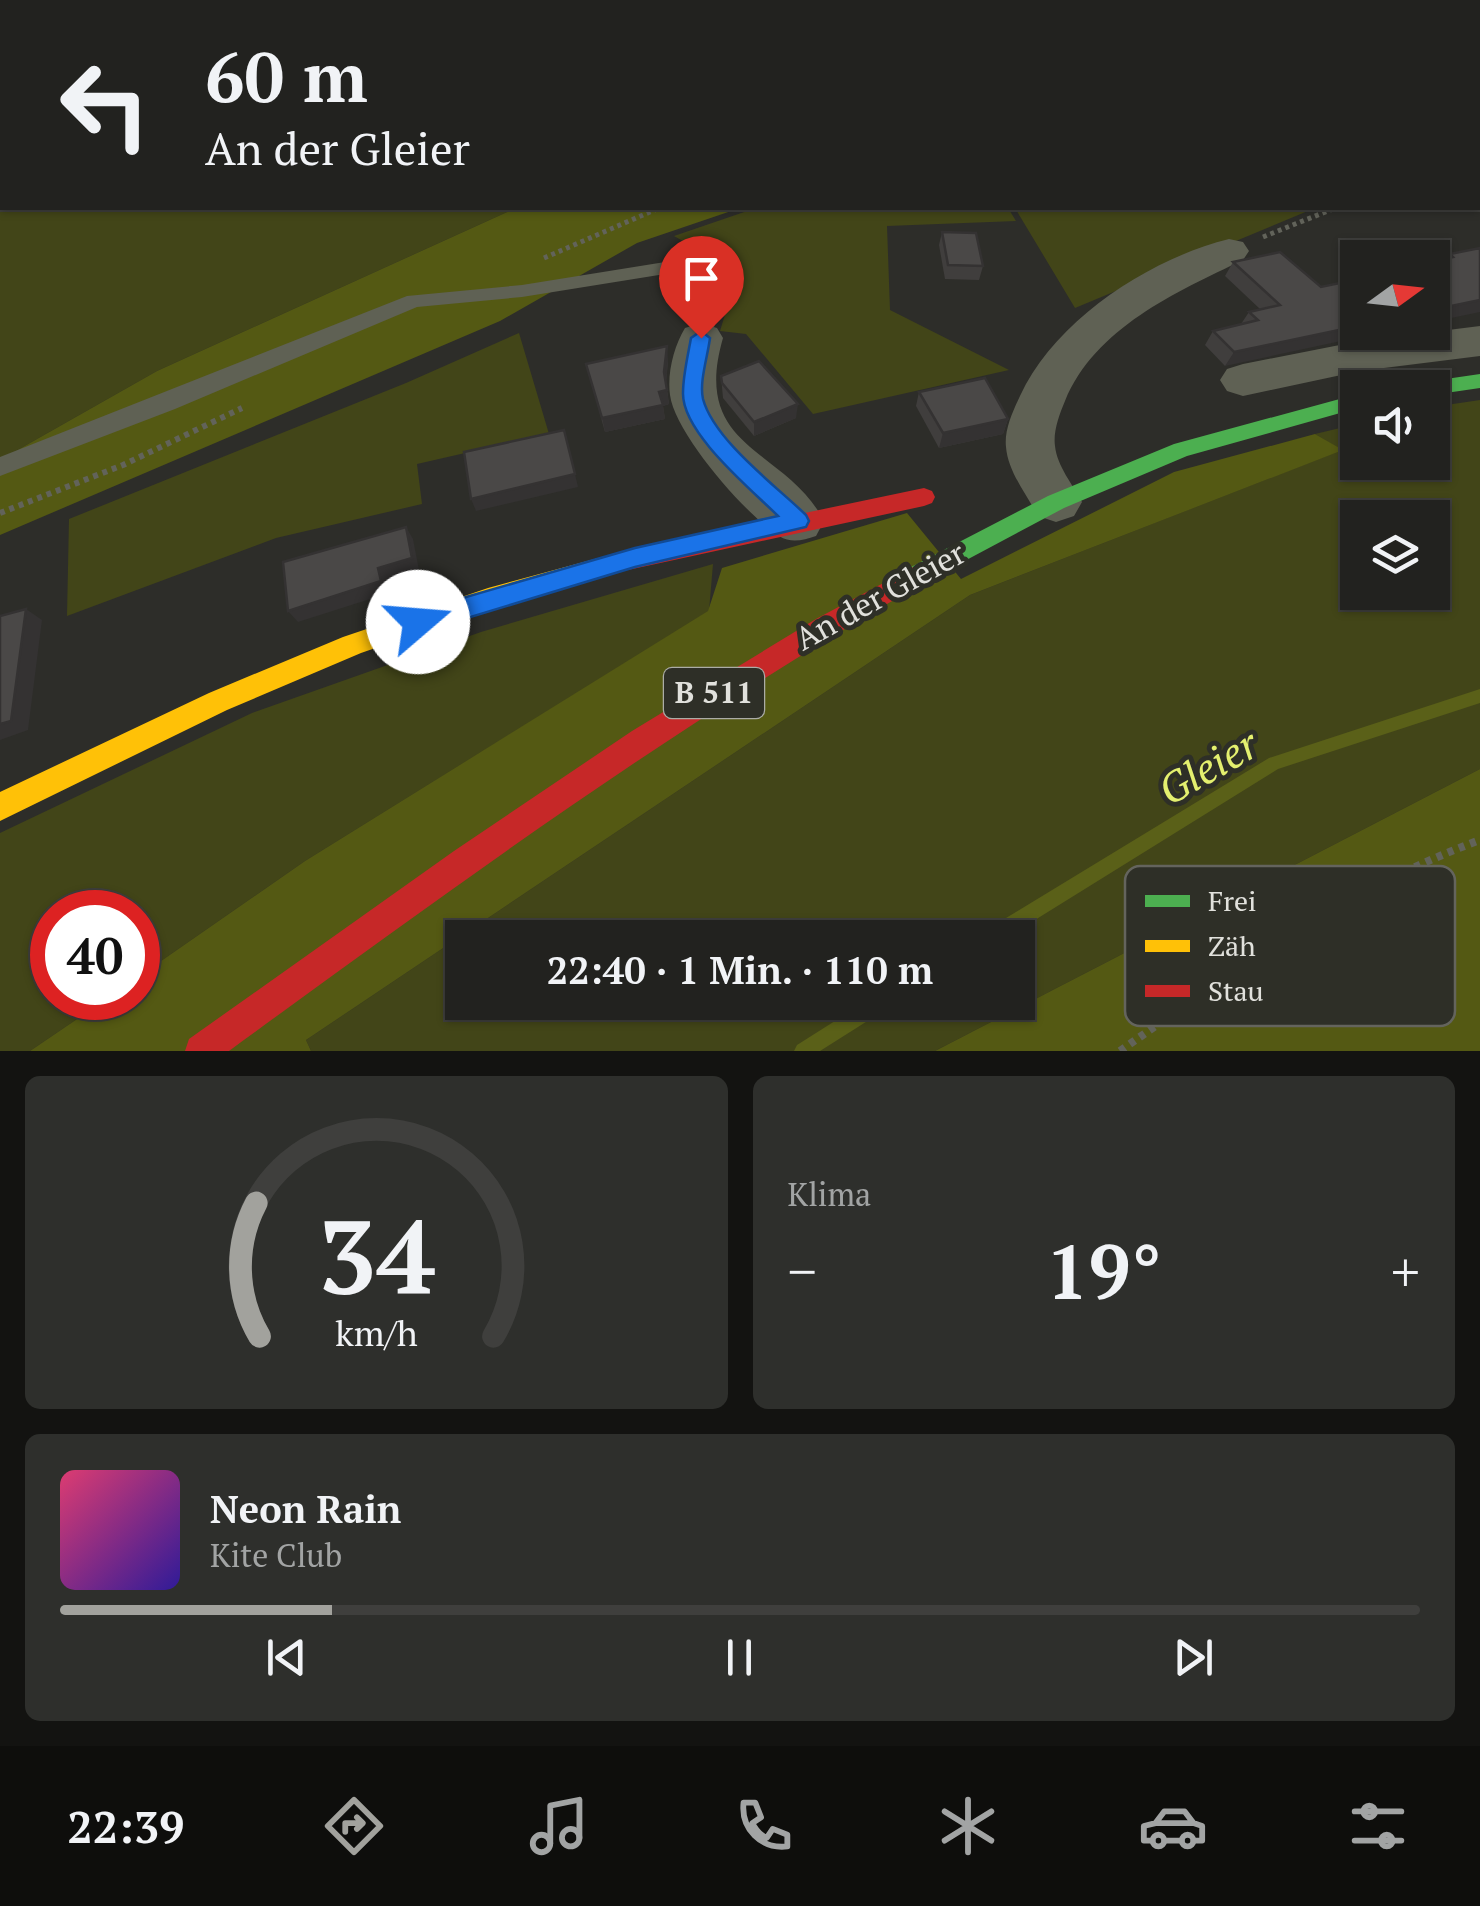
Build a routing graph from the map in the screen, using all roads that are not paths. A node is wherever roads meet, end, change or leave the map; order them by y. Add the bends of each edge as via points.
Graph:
1 (1229, 251) road end
2 (701, 338) joint
3 (1480, 341) edge
4 (1243, 380) dead end
5 (1480, 381) edge
6 (1450, 385) edge
7 (1340, 406) edge
8 (0, 467) edge
9 (924, 497) dead end
10 (1056, 502) junction
11 (798, 521) junction
12 (0, 807) edge
13 (201, 1051) edge

1 - 10 street via 1136,299 1066,355 1047,381 1030,444
2 - 8 lane via 721,282 711,270 690,264 414,301
2 - 11 street via 692,396 703,422
3 - 4 street
5 - 6 main road
7 - 10 main road, An der Gleier / B 511 via 1181,450
9 - 11 main road, An der Gleier
10 - 13 main road, An der Gleier / B 511 via 833,620 609,758
11 - 12 main road, An der Gleier via 635,558 352,645

